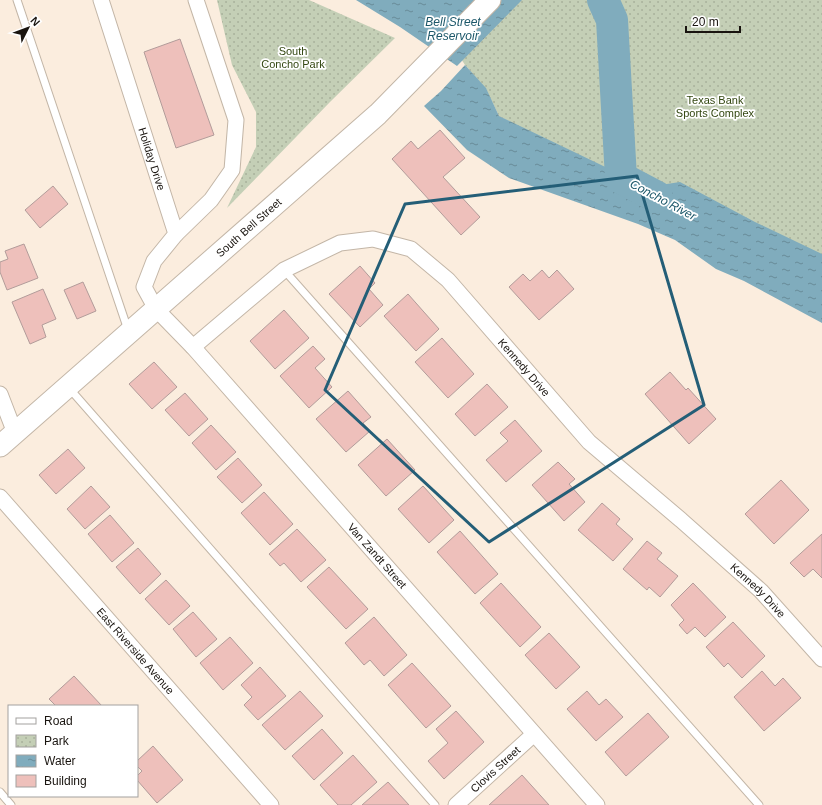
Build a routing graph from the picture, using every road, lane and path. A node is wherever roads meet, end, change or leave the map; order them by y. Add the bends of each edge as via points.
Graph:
1 (17, 0) edge
2 (101, 0) edge
3 (196, 0) edge
4 (490, 0) edge
5 (176, 234) junction
6 (284, 270) junction
7 (156, 309) junction
8 (129, 333) junction
9 (193, 348) junction
10 (68, 387) junction
11 (0, 394) edge
12 (7, 440) edge
13 (0, 497) edge
14 (822, 659) edge
15 (534, 734) junction
16 (0, 792) edge
17 (11, 805) edge
18 (271, 805) edge
19 (435, 805) edge
20 (456, 805) edge
21 (597, 805) edge
22 (759, 805) edge

1 - 8 lane
2 - 5 street, Holiday Drive
3 - 5 street via 236,120 232,170 211,200
4 - 7 main road, South Bell Street via 378,114
5 - 7 street via 154,261 144,288
6 - 9 street, Kennedy Drive
6 - 14 street, Kennedy Drive via 340,243 373,239 411,249 448,280 589,442 761,591
6 - 22 lane
7 - 8 main road, South Bell Street
7 - 9 street, Van Zandt Street
8 - 10 main road, South Bell Street
9 - 15 street, Van Zandt Street
10 - 12 main road, South Bell Street
10 - 19 lane
11 - 12 street
13 - 18 street, East Riverside Avenue
15 - 20 street, Clovis Street
15 - 21 street, Van Zandt Street
16 - 17 lane

